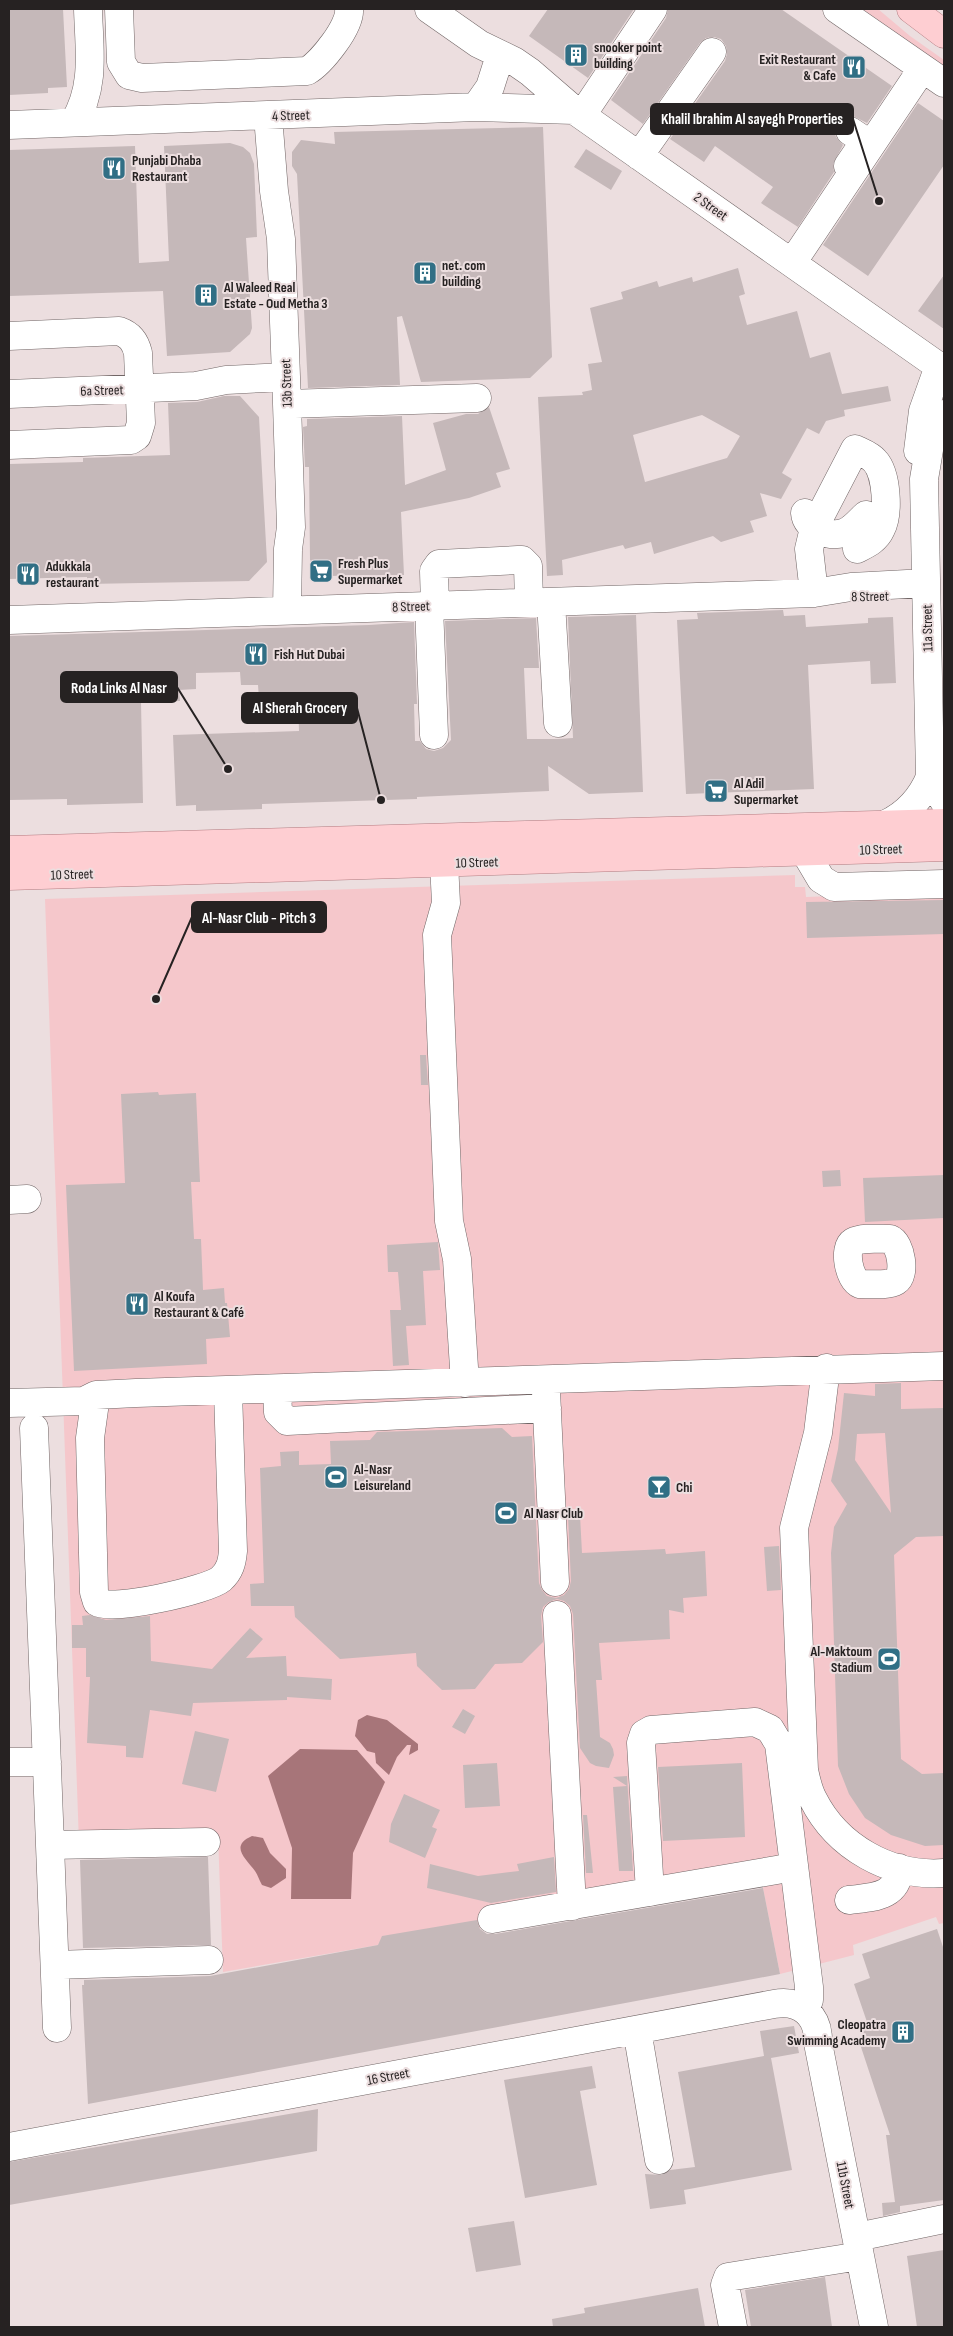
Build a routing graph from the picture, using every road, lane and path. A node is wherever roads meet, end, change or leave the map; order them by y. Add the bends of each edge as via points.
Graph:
1 (88, 9) edge
2 (119, 9) edge
3 (349, 9) edge
4 (428, 9) edge
5 (643, 9) edge
6 (654, 9) edge
7 (836, 9) edge
8 (911, 9) edge
9 (944, 34) edge
10 (479, 44) junction
11 (716, 56) dead end
12 (497, 65) junction
13 (933, 76) edge
14 (90, 78) junction
15 (476, 107) junction
16 (568, 111) junction
17 (276, 115) junction
18 (116, 121) junction
19 (74, 122) junction
20 (9, 125) edge
21 (850, 131) dead end
22 (644, 159) junction
23 (788, 260) junction
24 (9, 336) edge
25 (942, 368) edge
26 (139, 388) junction
27 (286, 390) junction
28 (9, 394) edge
29 (477, 398) dead end
30 (944, 414) edge
31 (9, 445) edge
32 (924, 479) junction
33 (884, 480) junction
34 (866, 515) dead end
35 (814, 528) junction
36 (857, 549) dead end
37 (926, 589) junction
38 (814, 593) junction
39 (540, 602) junction
40 (432, 606) junction
41 (293, 610) junction
42 (9, 620) edge
43 (936, 626) edge
44 (558, 723) dead end
45 (434, 735) dead end
46 (930, 777) junction
47 (944, 802) edge
48 (944, 823) edge
49 (886, 824) junction
50 (944, 847) edge
51 (9, 850) edge
52 (805, 852) junction
53 (444, 863) junction
54 (9, 876) edge
55 (944, 884) edge
56 (944, 1366) edge
57 (826, 1368) junction
58 (546, 1380) junction
59 (464, 1383) junction
60 (9, 1390) edge
61 (277, 1390) junction
62 (228, 1391) junction
63 (96, 1395) junction
64 (9, 1403) edge
65 (547, 1408) junction
66 (34, 1428) dead end
67 (556, 1582) dead end
68 (557, 1615) dead end
69 (9, 1762) edge
70 (47, 1762) junction
71 (206, 1842) dead end
72 (50, 1845) junction
73 (794, 1868) junction
74 (900, 1868) junction
75 (944, 1873) edge
76 (650, 1892) junction
77 (849, 1900) dead end
78 (572, 1906) junction
79 (492, 1919) dead end
80 (209, 1960) dead end
81 (55, 1965) junction
82 (801, 2013) junction
83 (57, 2028) dead end
84 (637, 2030) junction
85 (9, 2147) edge
86 (660, 2160) dead end
87 (944, 2219) edge
88 (859, 2247) junction
89 (733, 2327) edge
90 (874, 2327) edge

1 - 14 street
2 - 3 street via 121,62 128,74 142,78 307,71 322,60 348,21
4 - 10 street, 2 Street
5 - 16 street
6 - 16 street
7 - 13 street
8 - 9 main road
10 - 12 street, 2 Street
10 - 16 street, 2 Street via 530,72
11 - 22 street
12 - 15 street via 490,88
12 - 16 street, 2 Street via 522,90
13 - 23 street
14 - 18 street via 97,97
14 - 19 street via 86,97
15 - 16 street, 4 Street
15 - 17 street, 4 Street
16 - 22 street, 2 Street
17 - 18 street, 4 Street
17 - 27 street, 13b Street via 284,191 281,240
18 - 19 street, 4 Street
19 - 20 street, 4 Street
21 - 23 street via 861,140 860,150
22 - 23 street, 2 Street
23 - 25 street, 2 Street
24 - 26 street via 126,334 136,345
25 - 32 street, 11a Street via 927,397 920,424 918,456
26 - 27 street, 6a Street via 196,386 226,380
26 - 28 street, 6a Street
26 - 31 street via 140,430 130,440
27 - 29 street, 6a Street
27 - 41 street, 13b Street via 292,527 288,549
30 - 32 street, 11a Street via 930,444
32 - 33 street
32 - 37 street, 11a Street
33 - 35 street via 875,461 855,449
33 - 36 street via 882,528 871,541
34 - 35 street via 845,532 827,533
35 - 38 street via 809,549
37 - 38 street, 8 Street via 851,587
37 - 43 street, 11a Street
38 - 39 street, 8 Street
39 - 40 street, 8 Street
39 - 40 street via 526,562 518,560 439,564 434,571
39 - 44 street
40 - 41 street, 8 Street
40 - 45 street
41 - 42 street, 8 Street
43 - 46 street, 11a Street
46 - 47 street, 11a Street
46 - 49 street, 11a Street via 917,801
48 - 49 main road, 10 Street
49 - 51 main road, 10 Street
50 - 52 main road, 10 Street
52 - 53 main road, 10 Street
52 - 55 street via 821,879 834,886
53 - 54 main road, 10 Street
53 - 59 street via 446,903 438,928 438,964 449,1221 458,1259
56 - 57 street
57 - 58 street
57 - 74 street via 818,1433 794,1528 804,1770 812,1798 827,1823 847,1844 872,1859
58 - 59 street
58 - 65 street
59 - 61 street
60 - 63 street via 79,1389
61 - 62 street
61 - 65 street via 278,1412 287,1420
62 - 63 street
62 - 63 street via 233,1551 228,1572 220,1580 191,1590 144,1602 107,1606 97,1602 94,1592 90,1438
63 - 64 street via 84,1401
65 - 67 street
66 - 70 street
68 - 78 street
69 - 70 street
70 - 72 street
71 - 72 street
72 - 81 street
73 - 76 street
73 - 76 street via 779,1744 770,1729 755,1722 651,1730 644,1734 641,1743
73 - 82 street via 809,1987 809,2000
74 - 75 street
74 - 77 street via 897,1882 889,1892
76 - 78 street
78 - 79 street
80 - 81 street
81 - 83 street
82 - 84 street, 16 Street via 768,2006
82 - 88 street, 11b Street via 818,2043
84 - 85 street, 16 Street
84 - 86 street
87 - 88 street
88 - 89 street via 728,2277 725,2285
88 - 90 street, 11b Street

